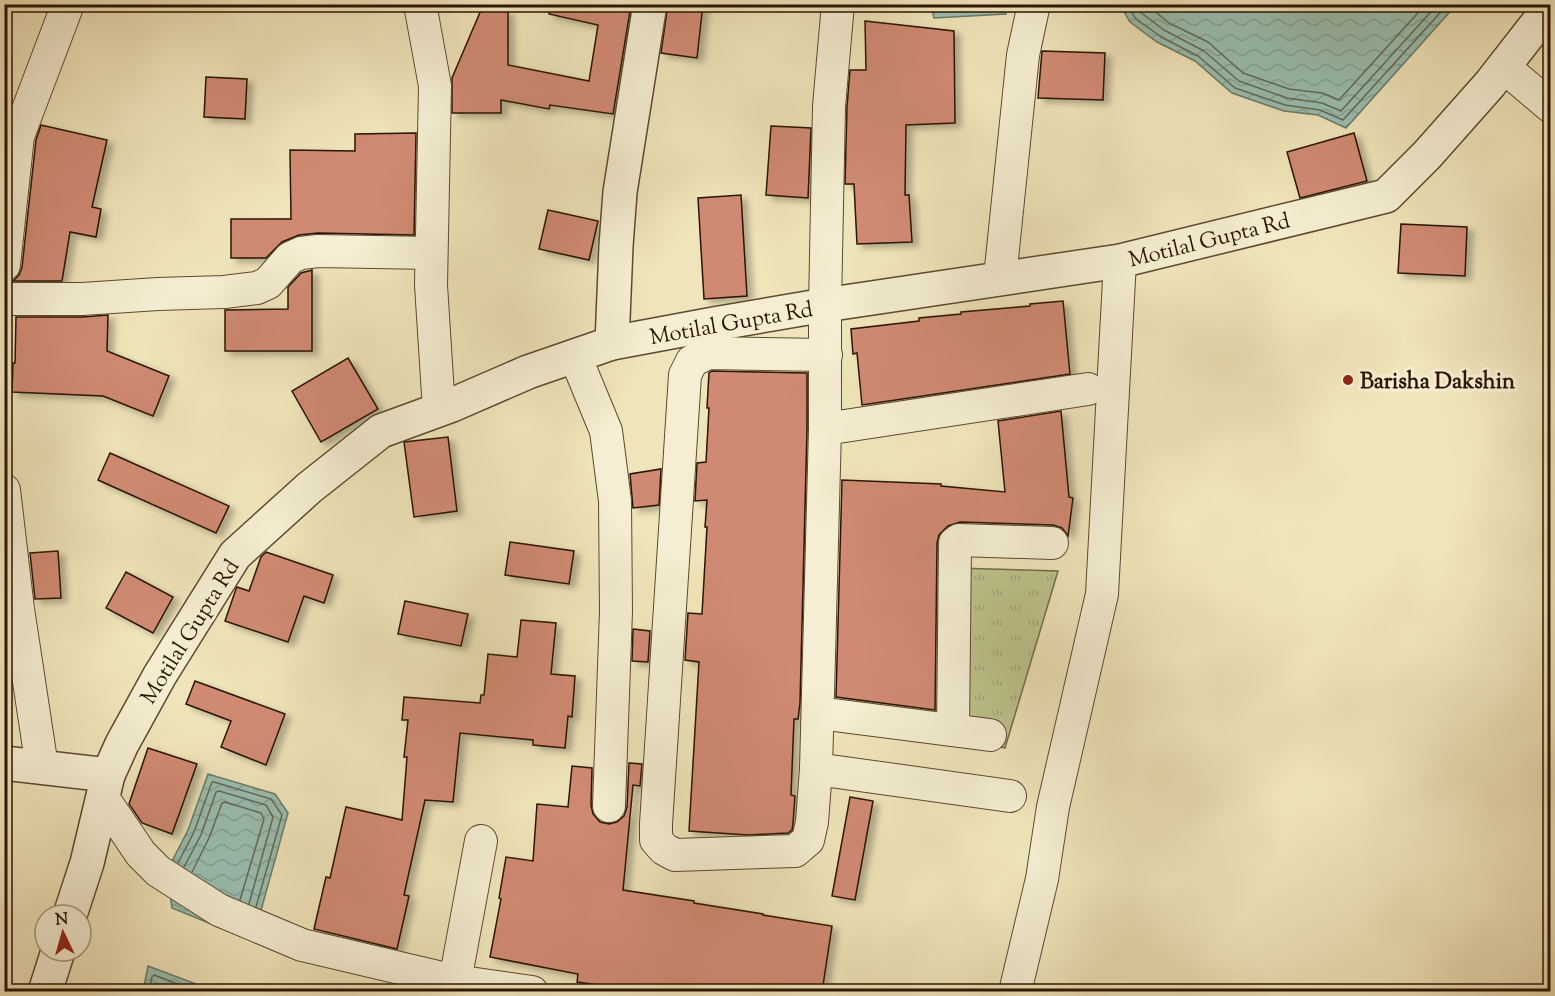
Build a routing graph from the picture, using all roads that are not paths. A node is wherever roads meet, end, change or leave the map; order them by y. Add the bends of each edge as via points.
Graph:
1 (68, 4) edge
2 (420, 4) edge
3 (650, 4) edge
4 (838, 4) edge
5 (1034, 4) edge
6 (1551, 7) edge
7 (1504, 67) junction
8 (1551, 105) edge
9 (431, 253) junction
10 (1120, 261) junction
11 (4, 266) edge
12 (1000, 278) junction
13 (4, 299) edge
14 (825, 304) junction
15 (612, 343) junction
16 (826, 355) junction
17 (575, 356) junction
18 (1088, 389) dead end
19 (438, 410) junction
20 (825, 429) junction
21 (4, 490) edge
22 (1052, 543) dead end
23 (818, 714) junction
24 (952, 730) junction
25 (990, 735) dead end
26 (4, 763) edge
27 (42, 767) junction
28 (816, 769) junction
29 (105, 787) junction
30 (1010, 796) dead end
31 (609, 806) dead end
32 (481, 841) dead end
33 (74, 903) edge
34 (54, 963) edge
35 (455, 981) junction
36 (45, 992) edge
37 (532, 992) edge
38 (1015, 992) edge

1 - 11 street via 18,136
2 - 9 street via 435,86
3 - 15 street via 621,192
4 - 14 street via 830,106
5 - 12 street via 1023,55
6 - 7 street, Motilal Gupta Rd
7 - 8 street
7 - 10 street, Motilal Gupta Rd via 1386,196
9 - 13 street via 301,253 290,258 268,283 224,292
9 - 19 street
10 - 12 street, Motilal Gupta Rd
10 - 38 street via 1102,594
12 - 14 street, Motilal Gupta Rd
14 - 15 street, Motilal Gupta Rd
14 - 16 street
15 - 17 street, Motilal Gupta Rd
16 - 20 street
16 - 28 street via 708,353 692,361 685,375 656,840 675,855 795,851 808,840
17 - 19 street, Motilal Gupta Rd
17 - 31 street via 606,431 615,501 616,611
18 - 20 street
19 - 29 street, Motilal Gupta Rd via 381,431 309,488 236,555 160,675 122,744
20 - 23 street
21 - 27 street
22 - 24 street via 955,543
23 - 24 street
23 - 28 street
24 - 25 street
26 - 27 street
27 - 29 street
28 - 30 street
29 - 33 street, Motilal Gupta Rd
29 - 35 street via 141,854 158,871 219,910 302,945
32 - 35 street
34 - 36 street
35 - 37 street

